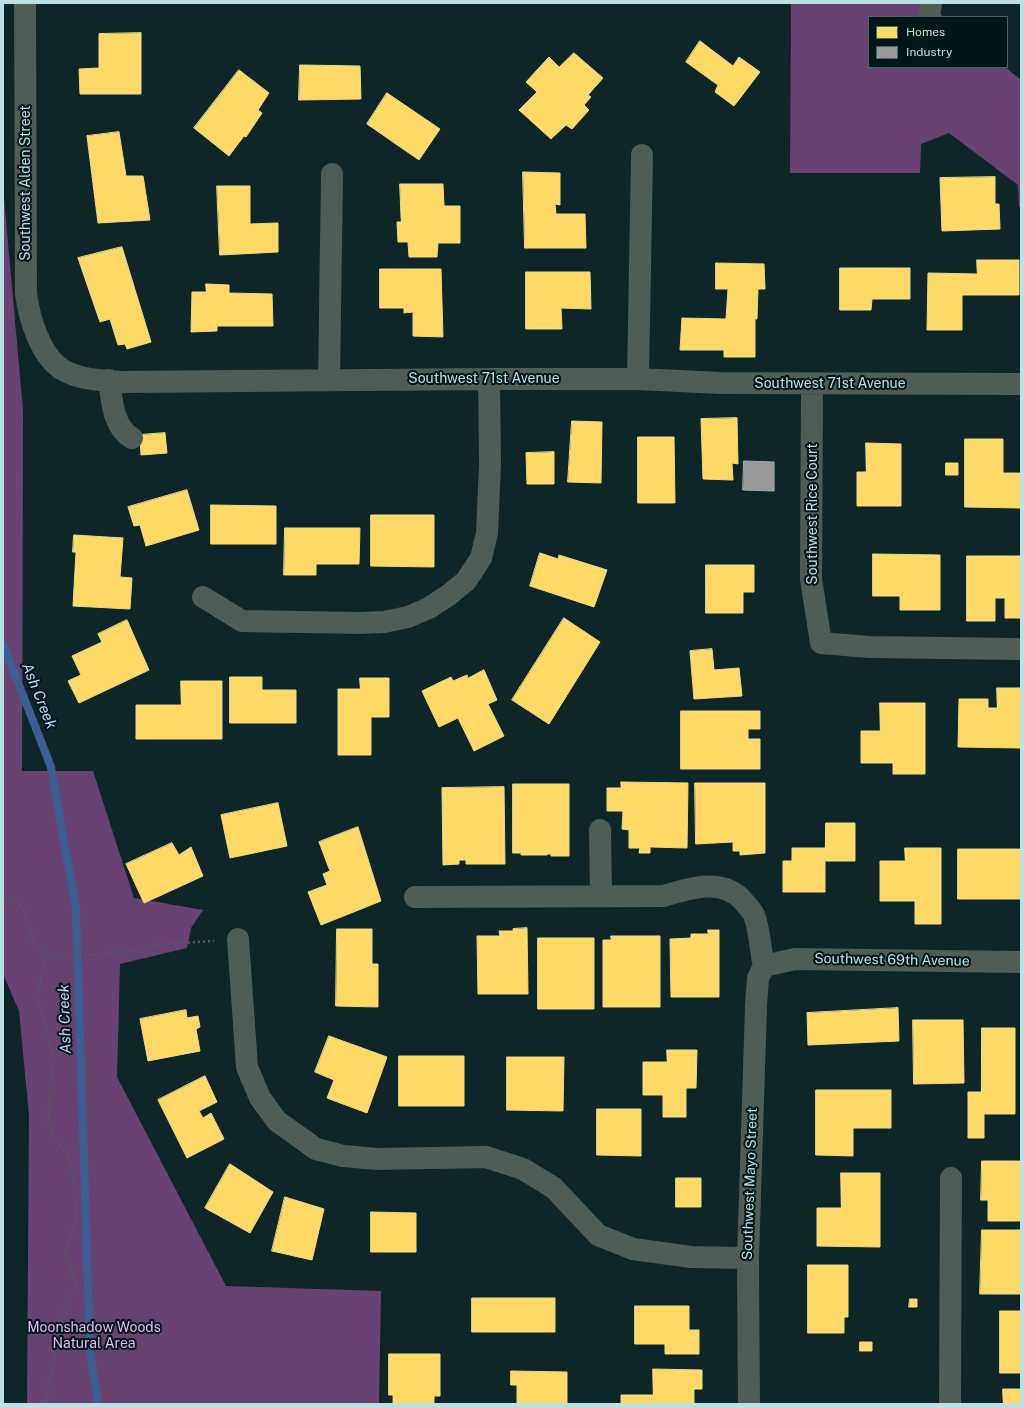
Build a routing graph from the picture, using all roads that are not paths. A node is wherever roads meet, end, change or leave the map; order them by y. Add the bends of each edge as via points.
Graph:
1 (26, 3) edge
2 (931, 3) edge
3 (929, 16) edge
4 (642, 155) dead end
5 (332, 174) dead end
6 (50, 357) joint
7 (489, 379) junction
8 (638, 379) junction
9 (109, 380) junction
10 (329, 380) junction
11 (812, 384) junction
12 (1021, 384) edge
13 (132, 438) dead end
14 (202, 597) dead end
15 (1017, 649) dead end
16 (600, 830) dead end
17 (601, 895) junction
18 (415, 897) dead end
19 (238, 939) road end
20 (1021, 962) edge
21 (764, 966) junction
22 (951, 1178) dead end
23 (748, 1258) junction
24 (748, 1404) edge
25 (950, 1404) edge

1 - 6 street, Southwest Alden Street via 26,293 29,314
2 - 3 street
4 - 8 street
5 - 10 street
6 - 9 street, Southwest 71st Avenue via 65,371 89,378
7 - 8 street, Southwest 71st Avenue
7 - 10 street, Southwest 71st Avenue
7 - 14 street via 490,464 487,533 481,558 466,580 450,594 429,608 408,617 360,623 242,621
8 - 11 street, Southwest 71st Avenue
9 - 10 street, Southwest 71st Avenue
9 - 13 street via 112,405 118,422 124,434
11 - 12 street, Southwest 71st Avenue
11 - 15 street, Southwest Rice Court via 811,579 821,643 869,647
16 - 17 street
17 - 18 street
17 - 21 street via 664,896 688,888 714,886 727,889 740,897 754,914
19 - 23 street via 247,1067 260,1098 276,1121 316,1149 343,1156 378,1159 486,1157 523,1169 554,1188 598,1235 633,1249 691,1257
20 - 21 street, Southwest 69th Avenue via 795,959
21 - 23 street, Southwest Mayo Street via 758,978 756,1006
22 - 25 street
23 - 24 street, Southwest Mayo Street

